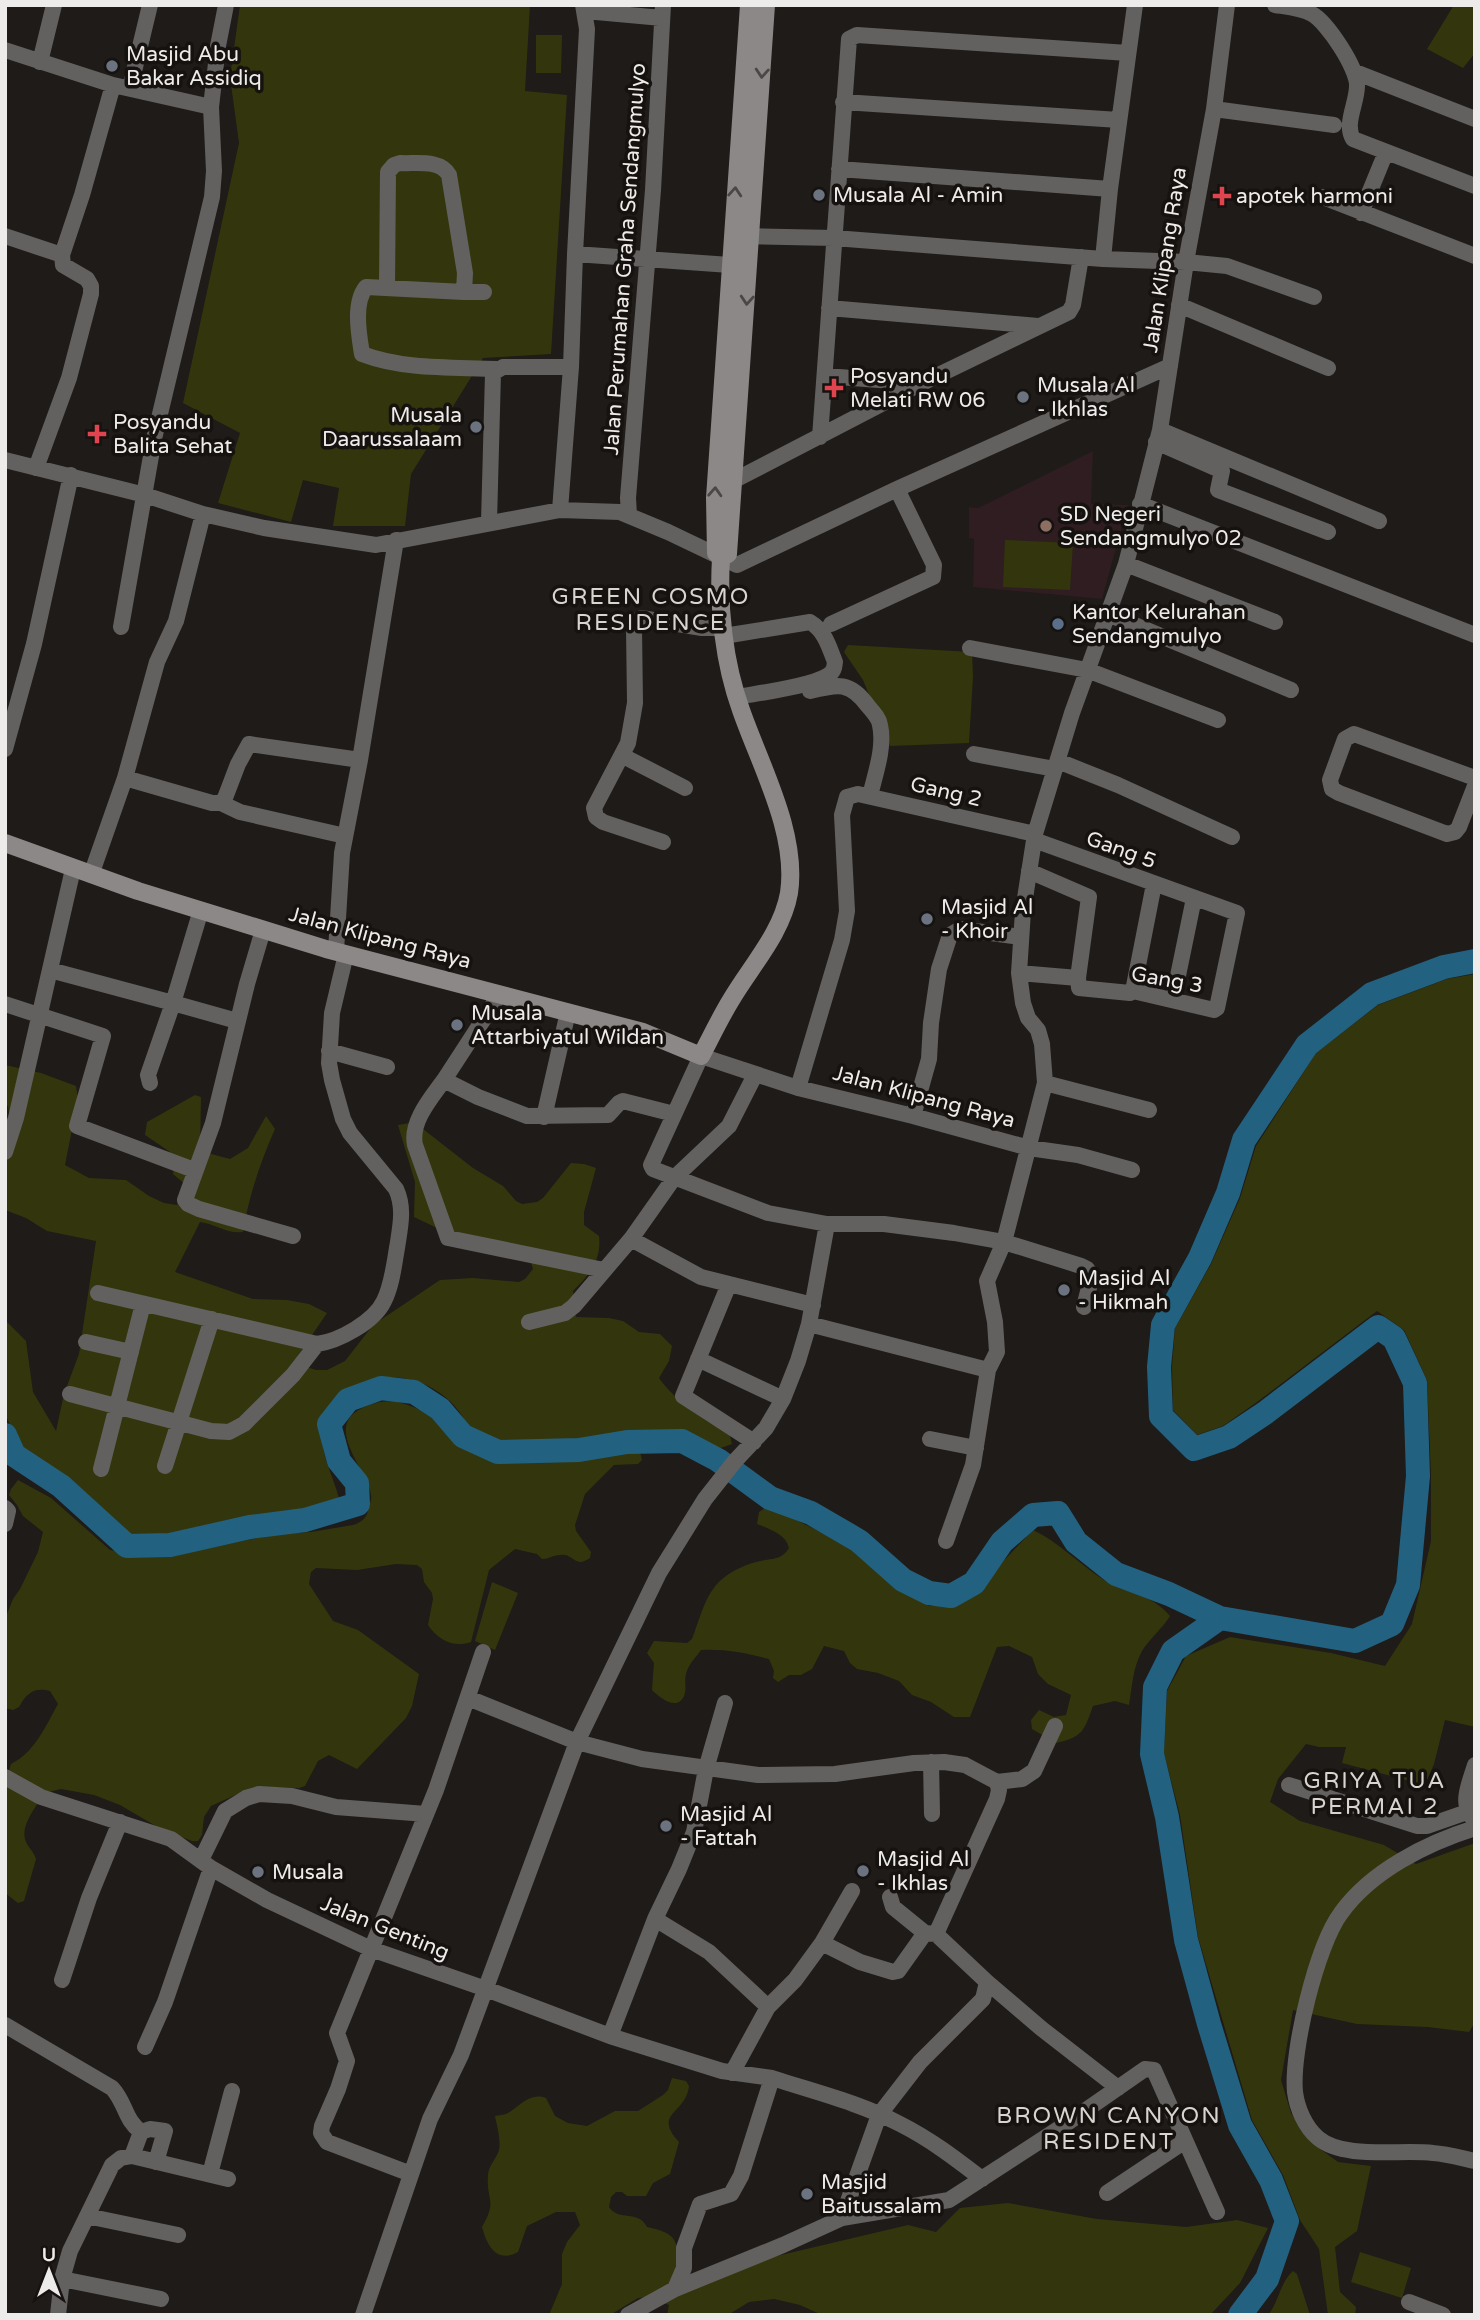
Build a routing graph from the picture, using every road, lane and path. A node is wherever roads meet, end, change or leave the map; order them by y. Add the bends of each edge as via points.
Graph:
1 (54, 5) edge
2 (150, 5) edge
3 (226, 5) edge
4 (749, 5) edge
5 (766, 5) edge
6 (1135, 5) edge
7 (1227, 5) edge
8 (1275, 5) edge
9 (584, 8) edge
10 (663, 11) edge
11 (5, 50) edge
12 (1128, 53) junction
13 (40, 62) junction
14 (1355, 72) junction
15 (122, 87) junction
16 (844, 102) junction
17 (211, 107) junction
18 (1213, 109) junction
19 (1119, 120) junction
20 (1475, 120) edge
21 (1334, 125) dead end
22 (1386, 152) junction
23 (839, 169) junction
24 (1475, 186) edge
25 (1110, 189) junction
26 (1323, 197) dead end
27 (1361, 213) junction
28 (5, 236) edge
29 (732, 236) junction
30 (751, 237) junction
31 (834, 238) junction
32 (62, 254) junction
33 (575, 254) junction
34 (1475, 256) edge
35 (1081, 257) junction
36 (1103, 259) junction
37 (648, 261) junction
38 (1186, 262) junction
39 (730, 265) junction
40 (387, 288) junction
41 (464, 292) junction
42 (484, 292) dead end
43 (1314, 297) dead end
44 (1179, 305) junction
45 (829, 308) junction
46 (1041, 326) junction
47 (1171, 366) junction
48 (571, 367) junction
49 (1328, 368) dead end
50 (497, 369) junction
51 (825, 376) junction
52 (922, 383) junction
53 (1158, 436) junction
54 (820, 437) junction
55 (727, 442) junction
56 (5, 460) edge
57 (36, 468) junction
58 (71, 475) junction
59 (733, 481) junction
60 (897, 489) junction
61 (145, 495) junction
62 (1140, 504) junction
63 (560, 510) junction
64 (203, 514) junction
65 (629, 515) junction
66 (1379, 521) dead end
67 (489, 522) junction
68 (1328, 532) dead end
69 (396, 540) junction
70 (721, 558) junction
71 (1126, 564) junction
72 (1108, 614) junction
73 (1275, 622) dead end
74 (831, 624) dead end
75 (121, 627) dead end
76 (723, 632) junction
77 (1475, 635) edge
78 (970, 648) dead end
79 (1087, 670) junction
80 (1291, 690) dead end
81 (12, 702) edge
82 (738, 702) junction
83 (1218, 720) dead end
84 (5, 749) edge
85 (974, 754) dead end
86 (623, 756) junction
87 (360, 760) junction
88 (1056, 765) junction
89 (125, 778) junction
90 (1475, 778) edge
91 (1475, 786) edge
92 (685, 788) dead end
93 (870, 796) junction
94 (221, 803) junction
95 (345, 836) junction
96 (1034, 837) junction
97 (1232, 837) dead end
98 (663, 842) dead end
99 (5, 843) edge
100 (72, 869) junction
101 (1029, 871) junction
102 (91, 875) junction
103 (1154, 884) junction
104 (1194, 898) junction
105 (201, 911) junction
106 (263, 930) junction
107 (1021, 937) junction
108 (341, 953) junction
109 (50, 970) junction
110 (1019, 973) junction
111 (1078, 978) junction
112 (1133, 991) junction
113 (500, 994) junction
114 (1173, 1000) junction
115 (173, 1003) junction
116 (5, 1004) edge
117 (568, 1012) junction
118 (39, 1016) junction
119 (237, 1021) junction
120 (329, 1051) junction
121 (701, 1056) junction
122 (387, 1067) dead end
123 (755, 1075) junction
124 (444, 1080) junction
125 (150, 1083) dead end
126 (1045, 1083) junction
127 (798, 1088) junction
128 (1149, 1110) dead end
129 (674, 1114) junction
130 (913, 1116) junction
131 (544, 1117) junction
132 (1029, 1148) junction
133 (5, 1152) edge
134 (194, 1170) junction
135 (1132, 1170) dead end
136 (674, 1178) junction
137 (827, 1224) junction
138 (293, 1236) dead end
139 (631, 1238) junction
140 (1004, 1242) junction
141 (604, 1270) junction
142 (729, 1284) junction
143 (98, 1293) dead end
144 (143, 1304) junction
145 (813, 1305) junction
146 (1084, 1307) dead end
147 (212, 1319) junction
148 (529, 1322) dead end
149 (809, 1324) junction
150 (86, 1342) dead end
151 (317, 1344) junction
152 (131, 1352) junction
153 (698, 1359) junction
154 (988, 1370) junction
155 (70, 1394) dead end
156 (783, 1399) junction
157 (118, 1405) junction
158 (178, 1423) junction
159 (930, 1439) dead end
160 (754, 1442) junction
161 (976, 1448) junction
162 (165, 1466) dead end
163 (101, 1469) dead end
164 (5, 1508) edge
165 (5, 1524) edge
166 (946, 1541) dead end
167 (483, 1652) dead end
168 (468, 1698) junction
169 (725, 1703) dead end
170 (1055, 1726) dead end
171 (577, 1742) junction
172 (931, 1762) junction
173 (1475, 1765) edge
174 (706, 1769) junction
175 (5, 1777) edge
176 (997, 1783) junction
177 (1289, 1785) dead end
178 (426, 1814) junction
179 (932, 1814) dead end
180 (1471, 1816) edge
181 (120, 1822) junction
182 (1475, 1828) edge
183 (206, 1864) junction
184 (852, 1891) dead end
185 (890, 1897) dead end
186 (655, 1919) junction
187 (930, 1933) junction
188 (822, 1943) junction
189 (371, 1950) junction
190 (62, 1980) dead end
191 (987, 1982) junction
192 (486, 1989) junction
193 (768, 2007) junction
194 (5, 2025) edge
195 (610, 2036) junction
196 (145, 2047) dead end
197 (732, 2073) junction
198 (772, 2078) junction
199 (1118, 2088) junction
200 (232, 2091) dead end
201 (880, 2115) junction
202 (141, 2132) junction
203 (1185, 2141) junction
204 (132, 2156) junction
205 (1473, 2156) edge
206 (156, 2162) junction
207 (210, 2174) junction
208 (411, 2174) junction
209 (228, 2179) dead end
210 (982, 2179) junction
211 (1107, 2193) dead end
212 (1217, 2212) dead end
213 (87, 2216) junction
214 (842, 2218) junction
215 (178, 2235) dead end
216 (62, 2279) junction
217 (675, 2289) junction
218 (161, 2299) dead end
219 (1409, 2302) dead end
220 (58, 2315) edge
221 (363, 2315) edge
222 (628, 2315) edge
223 (1443, 2315) edge

1 - 13 street
2 - 15 street
3 - 17 street
29 -> 4 main road
5 -> 30 main road
6 - 12 street
7 - 18 street, Jalan Klipang Raya
8 - 14 street via 1314,15 1325,24
9 - 10 street
9 - 33 street via 587,29
10 - 37 street, Jalan Perumahan Graha Sendangmulyo
11 - 13 street
12 - 16 street via 854,35 848,42
12 - 19 street
13 - 15 street
14 - 20 street
14 - 22 street via 1351,137
15 - 17 street
15 - 32 street
16 - 19 street
16 - 23 street
17 - 61 street via 212,197 154,439
18 - 21 street
18 - 38 street, Jalan Klipang Raya
19 - 25 street
22 - 24 street
22 - 27 street
23 - 25 street
23 - 31 street
25 - 36 street
26 - 27 street
27 - 34 street
28 - 32 street
29 - 30 street
29 - 39 main road
30 - 31 street
30 -> 55 main road
31 - 35 street
31 - 45 street
32 - 57 street via 63,265 87,279 91,294 69,378
33 - 37 street
33 - 48 street
35 - 36 street
35 - 46 street via 1072,308
36 - 38 street
37 - 39 street
37 - 65 street, Jalan Perumahan Graha Sendangmulyo
38 - 43 street via 1227,266
38 - 44 street, Jalan Klipang Raya
39 - 55 main road
40 - 41 street
40 - 41 street via 388,172 400,163 439,165 449,175
40 - 50 street via 366,287 361,293 362,354 379,361
41 - 42 street
44 - 47 street, Jalan Klipang Raya
44 - 49 street
45 - 46 street
45 - 51 street
46 - 52 street
47 - 53 street, Jalan Klipang Raya
47 - 60 street
48 - 50 street
48 - 63 street
50 - 67 street via 492,375
51 - 52 street
51 - 54 street
52 - 54 street
53 - 62 street, Jalan Klipang Raya
53 - 66 street
53 - 68 street via 1222,471 1218,490
54 - 59 street
55 - 59 main road
70 -> 55 main road via 716,554 715,498
56 - 57 street
57 - 58 street
58 - 61 street
58 - 81 street via 43,606
59 - 70 main road via 728,554
60 - 70 street via 737,565
60 - 74 street via 934,565 933,577
61 - 64 street
61 - 75 street
62 - 71 street, Jalan Klipang Raya
62 - 77 street
63 - 65 street
63 - 67 street
64 - 69 street via 359,543
64 - 89 street via 179,609 157,662
65 - 70 street
67 - 69 street
69 - 87 street
70 - 76 main road
71 - 72 street, Jalan Klipang Raya
71 - 73 street
72 - 79 street, Jalan Klipang Raya
72 - 80 street
76 - 82 main road
76 - 82 street via 810,622 824,636 835,662 823,678
76 - 86 street via 636,621 635,702
78 - 79 street
79 - 83 street
79 - 88 street, Jalan Klipang Raya
81 - 84 street
82 - 93 street via 836,685 856,691 881,727 880,757
82 - 121 main road via 786,837 789,892 767,946
85 - 88 street
86 - 92 street
86 - 98 street via 594,808 596,817
87 - 94 street via 249,744
87 - 95 street
88 - 96 street, Jalan Klipang Raya
88 - 97 street via 1118,785
89 - 94 street
89 - 102 street
90 - 91 street via 1354,734 1345,739 1330,783 1339,793 1447,834 1459,827
93 - 96 street, Gang 2
93 - 127 street, Gang 2 via 849,795 844,802 847,911
94 - 95 street via 240,812
95 - 108 street via 338,894
96 - 101 street, Jalan Klipang Raya
96 - 103 street, Gang 5
99 - 100 main road, Jalan Klipang Raya
100 - 102 main road, Jalan Klipang Raya
100 - 109 street
101 - 107 street, Jalan Klipang Raya
101 - 111 street via 1089,897
102 - 105 main road, Jalan Klipang Raya
103 - 104 street, Gang 5
103 - 112 street
104 - 114 street
104 - 114 street, Gang 3 via 1237,913 1217,1007 1213,1010
105 - 106 main road, Jalan Klipang Raya
105 - 115 street
106 - 108 main road, Jalan Klipang Raya
106 - 119 street
107 - 110 street, Jalan Klipang Raya
107 - 130 street via 960,929 950,935 940,969 929,1059
108 - 113 main road, Jalan Klipang Raya
108 - 120 street
109 - 115 street
109 - 118 street
110 - 111 street, Gang 3
110 - 126 street, Jalan Klipang Raya via 1023,1003 1042,1044
111 - 112 street, Gang 3 via 1079,988
112 - 114 street, Gang 3
113 - 117 main road, Jalan Klipang Raya
113 - 124 street
115 - 119 street
115 - 125 street via 148,1075
116 - 118 street
117 - 121 main road, Jalan Klipang Raya via 643,1032
117 - 131 street
118 - 133 street
118 - 134 street via 103,1036 77,1126
119 - 134 street via 213,1123
120 - 122 street
120 - 151 street via 343,1119 396,1189 402,1212 384,1302 347,1334
121 - 123 street, Jalan Klipang Raya
121 - 129 street
123 - 127 street, Jalan Klipang Raya
123 - 136 street via 729,1126
124 - 131 street via 527,1116
124 - 141 street via 414,1134 448,1238
126 - 128 street
126 - 132 street, Jalan Klipang Raya
127 - 130 street, Jalan Klipang Raya
129 - 131 street via 623,1101 608,1115
129 - 136 street via 651,1166
130 - 132 street, Jalan Klipang Raya
132 - 135 street
132 - 140 street
134 - 138 street via 185,1197 188,1204
136 - 137 street via 768,1213
136 - 139 street
137 - 140 street via 884,1224
137 - 145 street
139 - 141 street
139 - 142 street via 701,1278
140 - 146 street via 1087,1269 1092,1279
140 - 154 street via 987,1281 998,1343
141 - 148 street via 565,1313
142 - 145 street
142 - 153 street
143 - 144 street
144 - 147 street
144 - 152 street
145 - 149 street
147 - 151 street
147 - 158 street
149 - 154 street
149 - 156 street
150 - 152 street
151 - 158 street via 293,1375 236,1429 211,1431
152 - 157 street
153 - 156 street
153 - 160 street via 684,1399
154 - 161 street
155 - 157 street
156 - 160 street
157 - 158 street
157 - 163 street
158 - 162 street
159 - 161 street
160 - 171 street via 719,1480 659,1573
161 - 166 street
164 - 165 street
167 - 168 street
168 - 171 street
168 - 178 street
169 - 174 street
170 - 176 street via 1028,1777
171 - 174 street
171 - 192 street
172 - 174 street via 835,1774 758,1775
172 - 176 street via 965,1766
172 - 179 street
173 - 180 street via 1465,1801
174 - 186 street via 694,1832
175 - 181 street, Jalan Genting via 41,1797
176 - 187 street via 997,1799
177 - 180 street via 1417,1826
178 - 183 street via 336,1807 292,1796 259,1794 225,1811
178 - 189 street
181 - 183 street, Jalan Genting via 171,1839
181 - 190 street
182 - 205 street via 1411,1855 1376,1879 1342,1912 1304,2008 1295,2089 1305,2122 1318,2138 1338,2149
183 - 189 street, Jalan Genting via 267,1900
183 - 196 street via 165,2002
184 - 188 street
185 - 187 street via 893,1907
186 - 193 street via 709,1952
186 - 195 street
187 - 188 street via 893,1972
187 - 191 street
188 - 193 street
189 - 192 street, Jalan Genting
189 - 208 street via 337,2033 348,2061 321,2133 327,2142
191 - 199 street
191 - 201 street via 983,1998 920,2062
192 - 195 street, Jalan Genting
192 - 208 street
193 - 197 street
194 - 202 street via 112,2088 122,2099 130,2123
195 - 197 street, Jalan Genting
197 - 198 street, Jalan Genting
198 - 201 street, Jalan Genting
198 - 217 street via 731,2194 700,2204
199 - 203 street via 1145,2069 1154,2070
199 - 210 street
200 - 207 street
201 - 210 street, Jalan Genting via 943,2149
201 - 214 street
202 - 204 street
202 - 206 street via 165,2131
203 - 211 street
203 - 212 street
204 - 206 street
204 - 213 street via 112,2165
206 - 207 street
207 - 209 street
208 - 221 street
210 - 214 street via 949,2200
213 - 215 street
213 - 216 street
214 - 217 street
216 - 218 street
216 - 220 street
217 - 222 street
219 - 223 street

